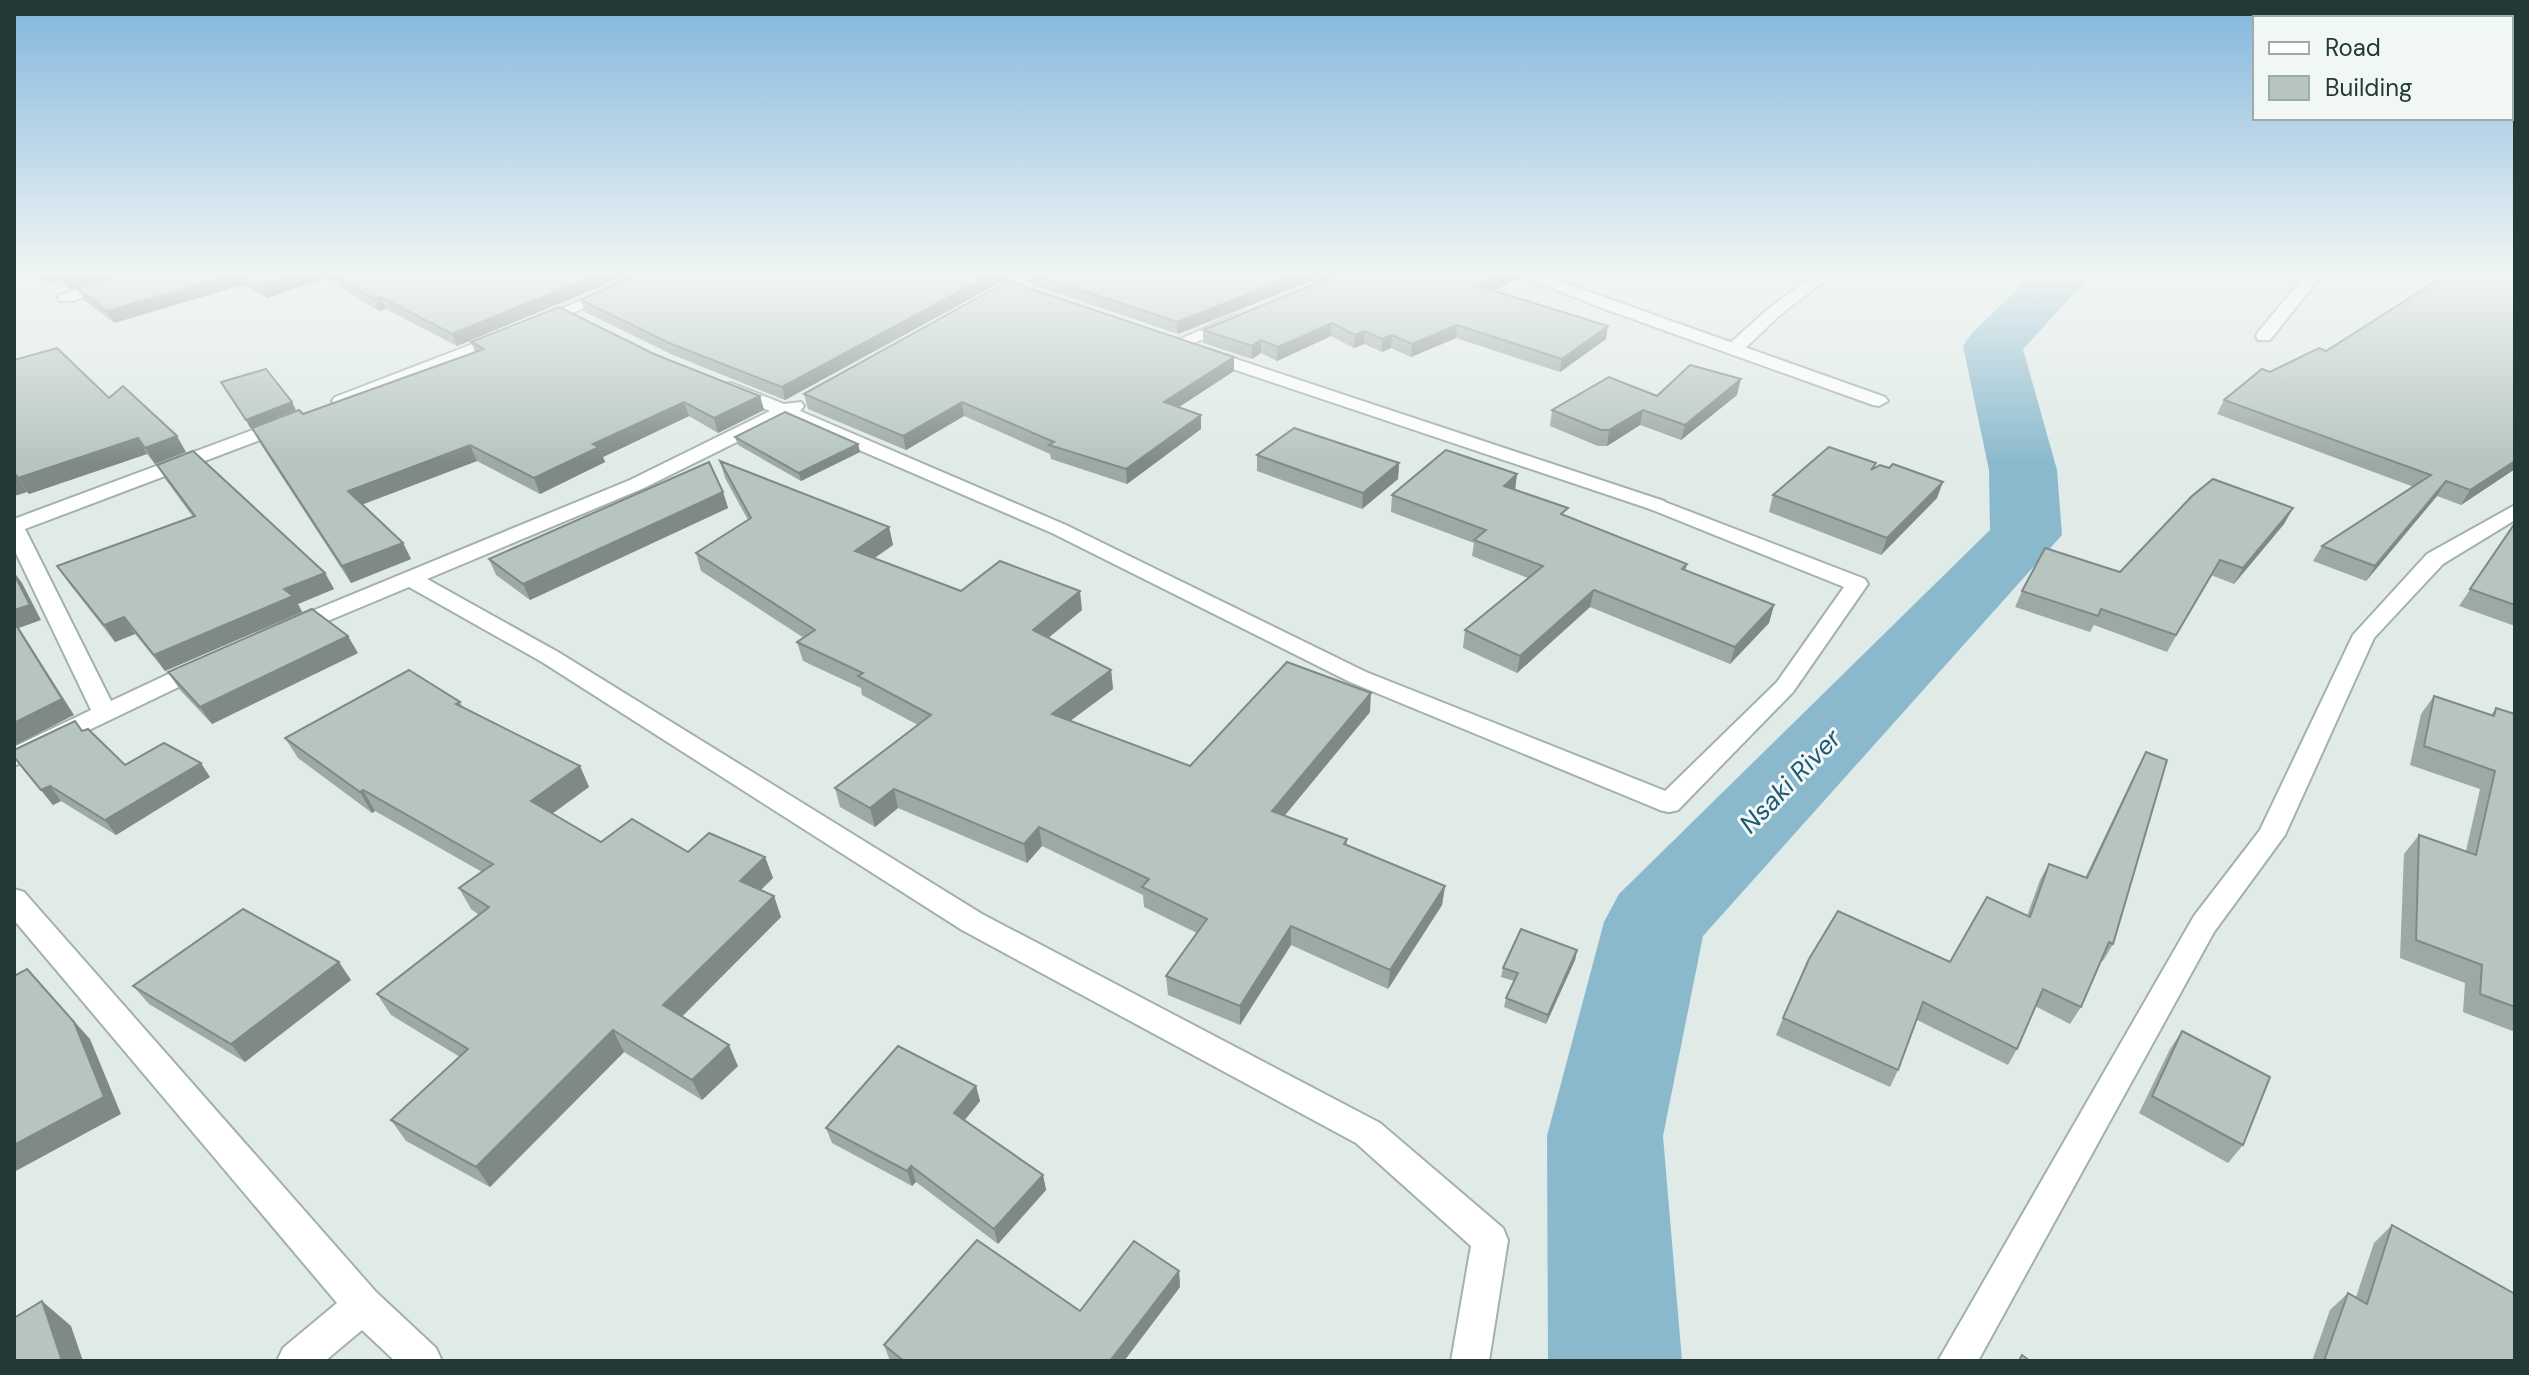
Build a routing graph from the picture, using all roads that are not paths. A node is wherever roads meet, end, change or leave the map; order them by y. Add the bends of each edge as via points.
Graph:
1 (521, 335) edge
2 (1189, 335) edge
3 (1696, 335) edge
4 (1749, 335) edge
5 (1735, 348) junction
6 (720, 383) edge
7 (813, 395) edge
8 (1879, 401) dead end
9 (787, 410) junction
10 (2515, 511) edge
11 (14, 526) edge
12 (409, 578) junction
13 (268, 638) edge
14 (226, 655) edge
15 (105, 714) junction
16 (14, 757) edge
17 (14, 900) edge
18 (363, 1305) junction
19 (296, 1361) edge
20 (423, 1361) edge
21 (1470, 1361) edge
22 (1957, 1361) edge

1 - 11 street
2 - 9 street via 1170,342 1657,505 1857,584 1785,687 1669,803 1358,677 1059,529
3 - 5 street
4 - 5 street
5 - 8 street
6 - 9 street
7 - 9 street
9 - 12 street via 637,484
10 - 22 street via 2435,559 2364,635 2271,835 2204,924
11 - 15 street
12 - 13 street
12 - 21 street via 550,657 972,922 1368,1133 1490,1240
14 - 15 street
15 - 16 street
17 - 18 street
18 - 19 street
18 - 20 street

